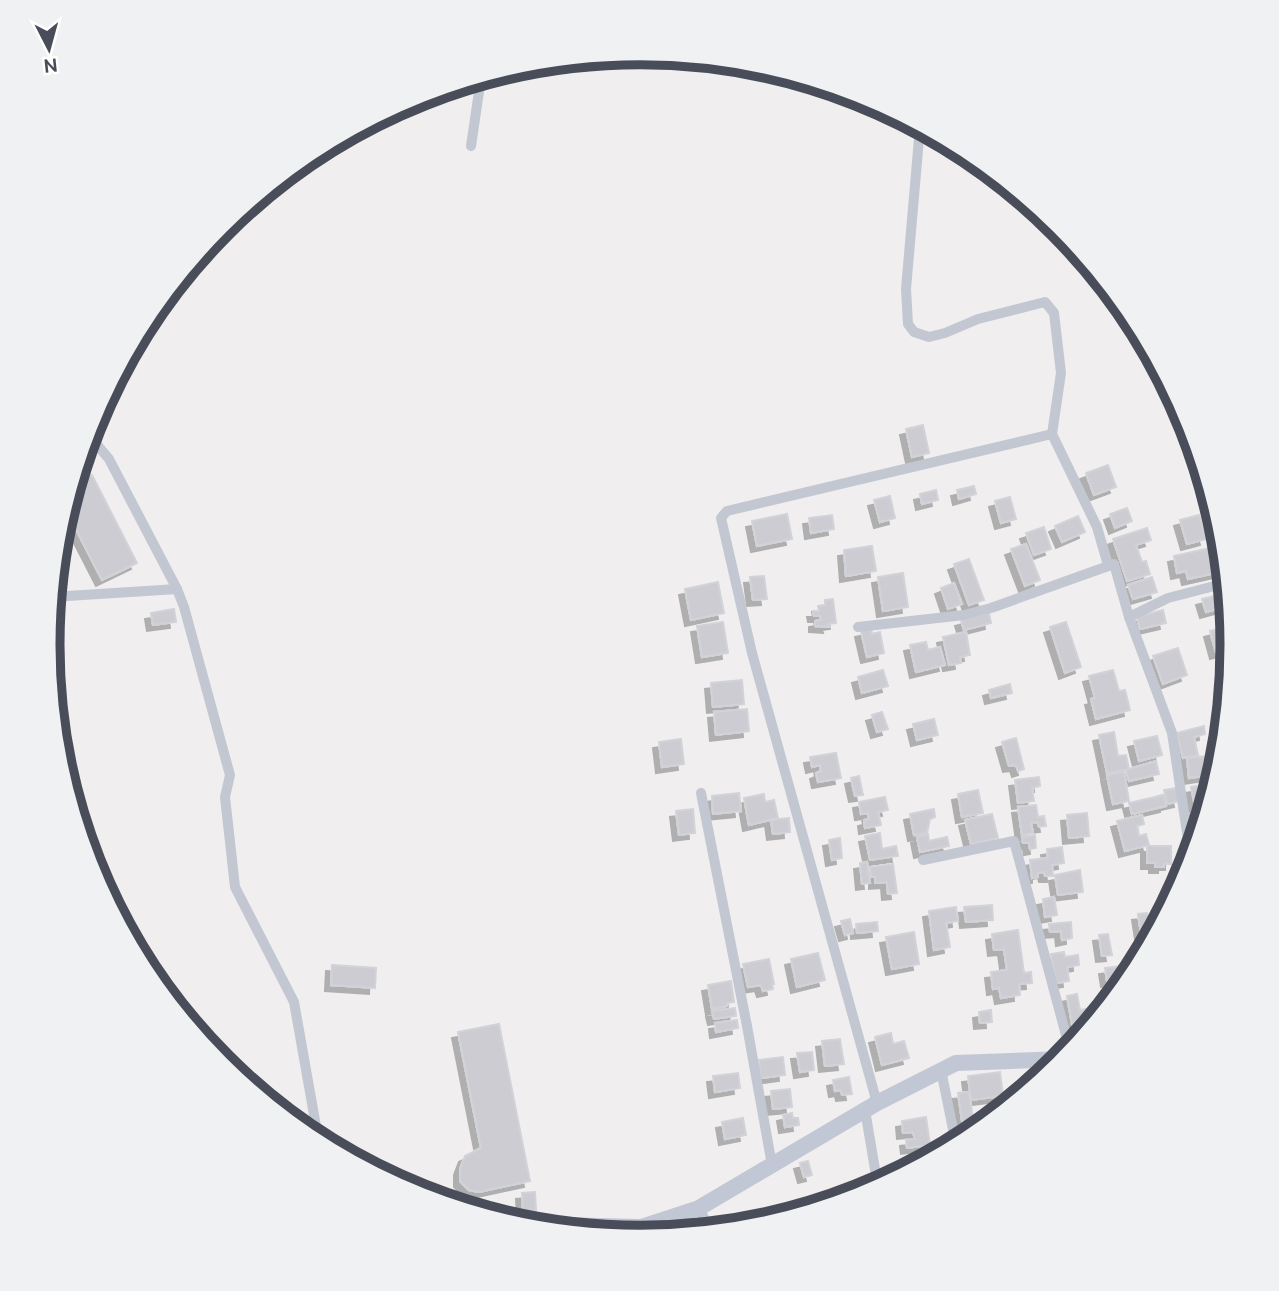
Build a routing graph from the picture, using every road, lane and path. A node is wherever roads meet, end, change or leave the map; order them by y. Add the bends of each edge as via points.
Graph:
1 (480, 88) edge
2 (919, 137) edge
3 (471, 146) dead end
4 (1052, 434) junction
5 (96, 444) edge
6 (1108, 565) junction
7 (1216, 586) edge
8 (177, 589) junction
9 (62, 596) edge
10 (1129, 617) junction
11 (859, 627) dead end
12 (701, 793) dead end
13 (1187, 836) edge
14 (923, 860) dead end
15 (1067, 1038) edge
16 (1046, 1060) edge
17 (941, 1070) junction
18 (871, 1107) junction
19 (316, 1128) edge
20 (955, 1133) edge
21 (772, 1165) junction
22 (877, 1174) edge
23 (699, 1208) junction
24 (706, 1222) edge
25 (644, 1226) edge

1 - 3 street
2 - 4 street via 906,289 908,324 914,332 929,337 1045,303 1054,313 1061,373
4 - 6 street via 1097,527
4 - 18 street via 727,511 721,518
5 - 8 street via 109,459
6 - 10 street via 1114,564
6 - 11 street via 964,615
7 - 10 street via 1168,598
8 - 9 street
8 - 19 street via 230,775 225,797 235,887 295,1002
10 - 13 street via 1172,733
12 - 21 street
14 - 15 street via 1014,841
16 - 17 street via 956,1063
17 - 18 street
17 - 20 street
18 - 21 street
18 - 22 street
21 - 23 street
23 - 24 street
23 - 25 street

